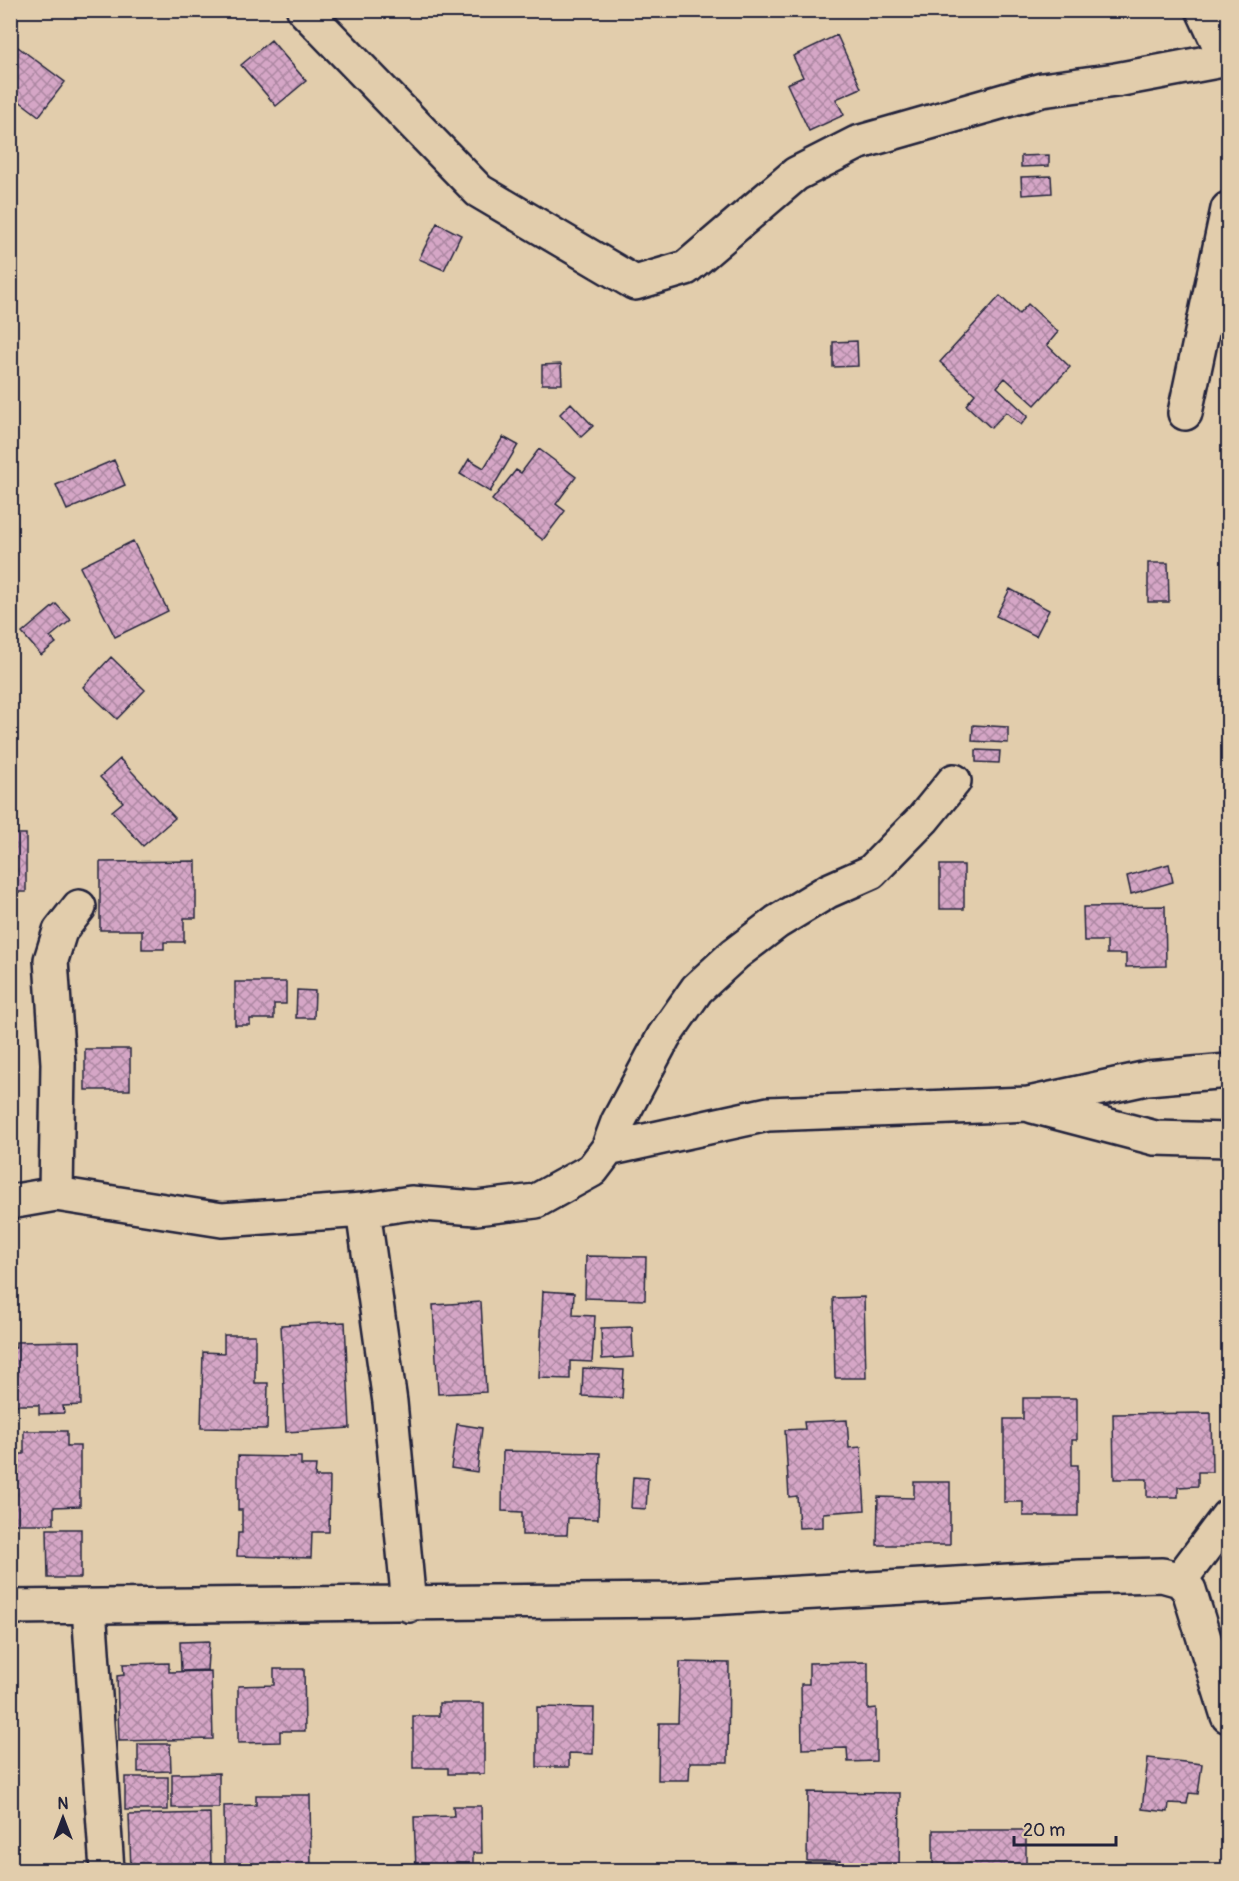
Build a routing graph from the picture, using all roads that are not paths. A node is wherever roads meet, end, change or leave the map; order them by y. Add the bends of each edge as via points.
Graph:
1 (304, 10) edge
2 (1203, 10) edge
3 (1227, 58) edge
4 (1228, 210) edge
5 (1185, 413) dead end
6 (954, 781) dead end
7 (79, 907) dead end
8 (1228, 1071) edge
9 (1028, 1104) junction
10 (1228, 1140) edge
11 (608, 1149) junction
12 (56, 1194) junction
13 (10, 1203) edge
14 (363, 1210) junction
15 (1228, 1516) edge
16 (1180, 1580) junction
17 (409, 1605) junction
18 (10, 1607) edge
19 (89, 1608) junction
20 (1228, 1716) edge
21 (107, 1870) edge

1 - 3 street via 479,191 635,284 686,268 795,174 857,143 1042,90
2 - 3 street
4 - 5 street
6 - 11 street via 871,872 828,891 777,922 697,989 664,1036
7 - 12 street via 60,931 51,960 58,1063
8 - 9 street via 1147,1078
9 - 10 street via 1155,1138
9 - 11 street via 768,1114
11 - 14 street via 592,1170 536,1201 476,1208 411,1203
12 - 13 street
12 - 14 street via 222,1220
14 - 17 street via 390,1402
15 - 16 street
16 - 17 street via 1162,1575 1080,1577 675,1600
16 - 20 street via 1191,1597
17 - 19 street
18 - 19 street
19 - 21 street

